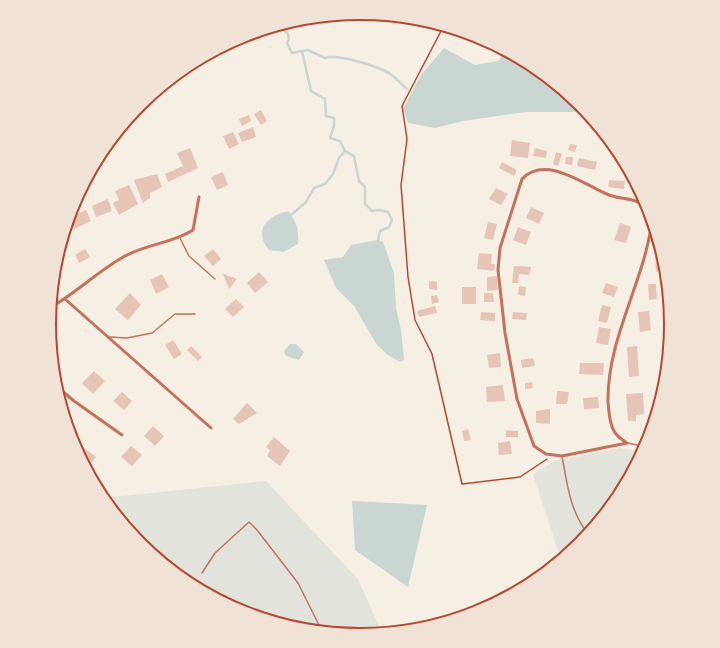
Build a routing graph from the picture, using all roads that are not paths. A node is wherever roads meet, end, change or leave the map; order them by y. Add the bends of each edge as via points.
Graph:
1 (199, 197) dead end
2 (638, 201) edge
3 (650, 232) edge
4 (180, 238) junction
5 (215, 280) dead end
6 (65, 299) junction
7 (57, 304) edge
8 (195, 314) dead end
9 (108, 337) junction
10 (64, 392) edge
11 (211, 428) dead end
12 (122, 435) dead end
13 (628, 443) junction
14 (639, 445) edge
15 (562, 456) junction
16 (584, 529) edge
17 (202, 573) dead end
18 (319, 625) edge

1 - 4 street via 193,230
2 - 15 street via 611,196 577,178 559,172 542,169 530,172 522,179 500,248 498,270 517,399 534,446 546,454
3 - 13 street via 615,346 608,386 613,431
4 - 5 lane via 189,256
4 - 6 street via 128,254
6 - 7 street
6 - 9 street
8 - 9 lane via 175,314 152,333 127,338
9 - 11 street
10 - 12 street
13 - 14 lane
13 - 15 street
15 - 16 lane via 570,498
17 - 18 lane via 215,553 249,522 298,583

